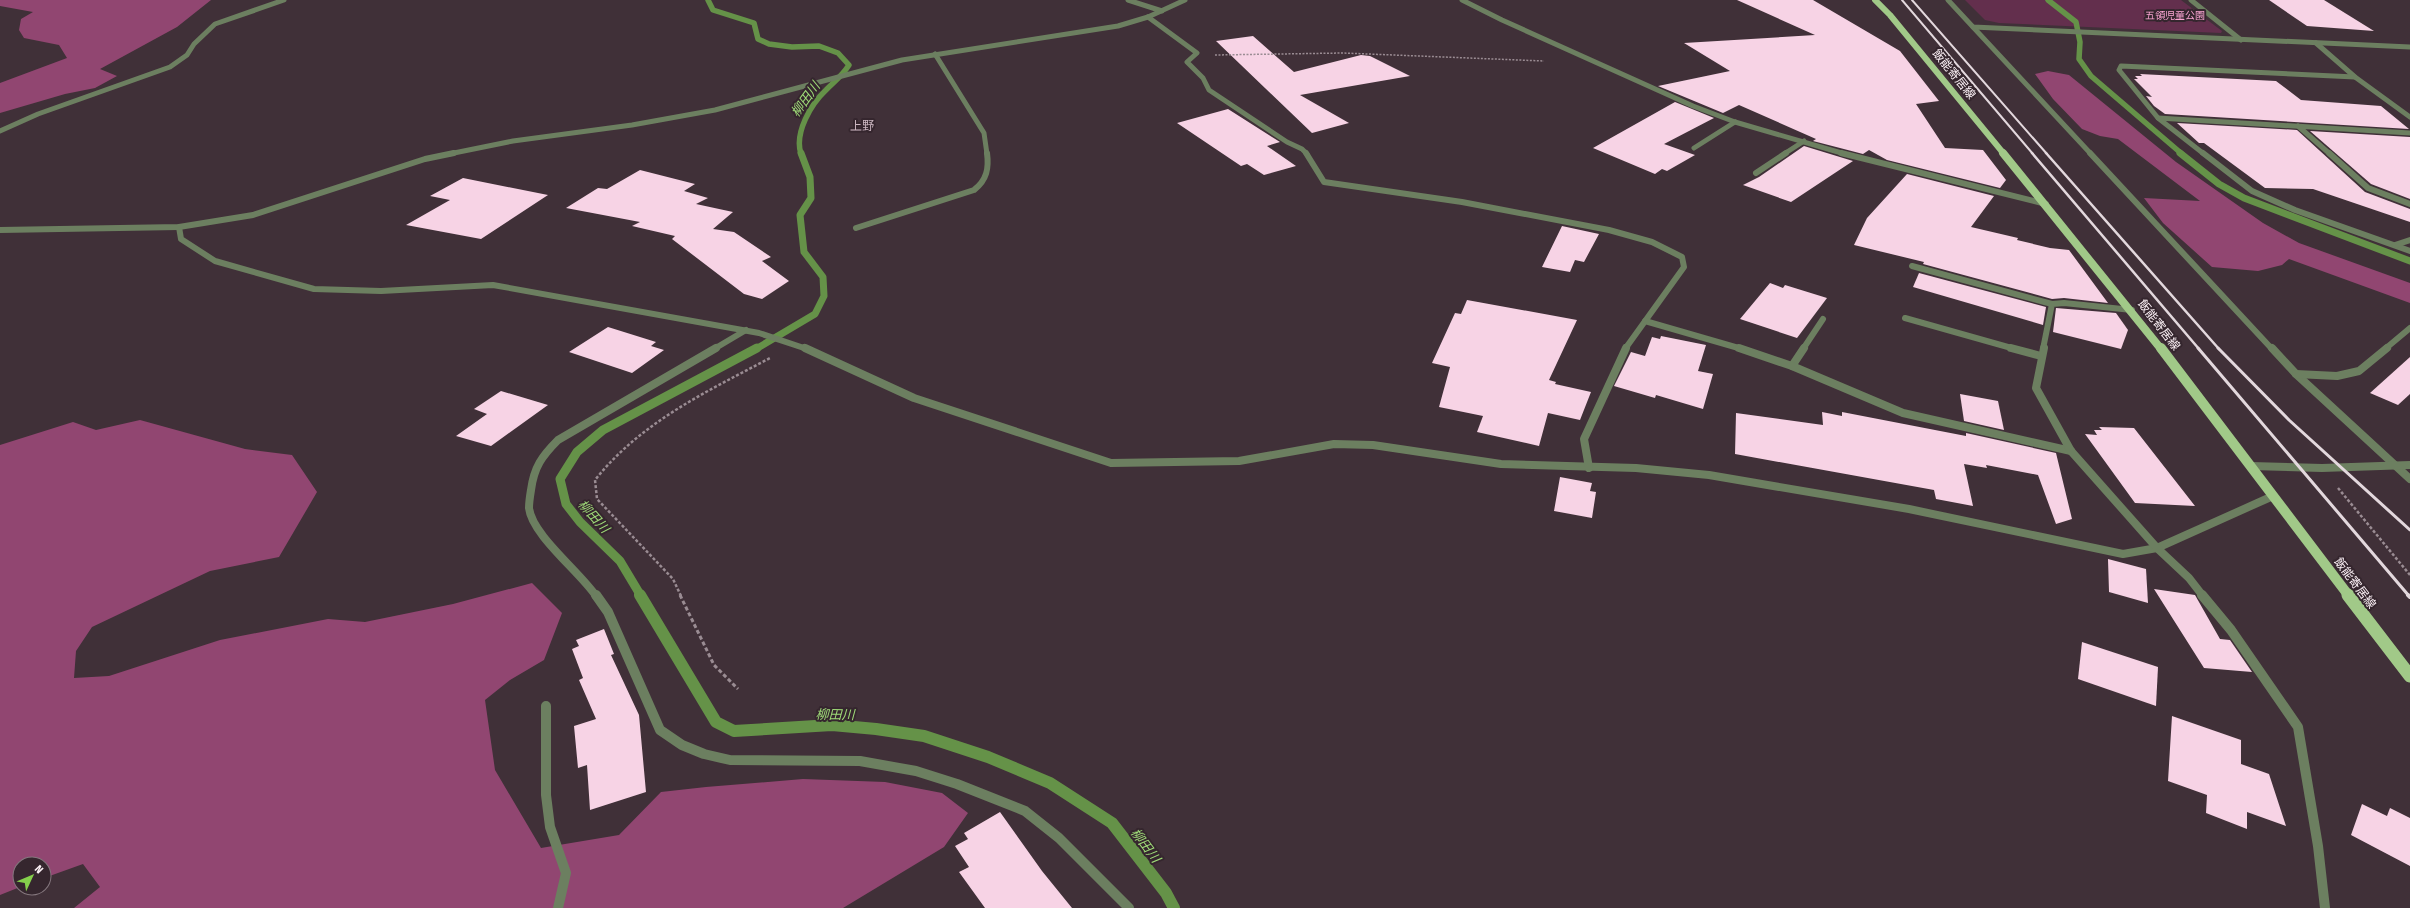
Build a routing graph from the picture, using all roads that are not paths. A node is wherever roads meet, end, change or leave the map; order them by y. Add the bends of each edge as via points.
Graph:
1 (284, 0) edge
2 (1128, 0) edge
3 (1185, 0) edge
4 (1462, 0) edge
5 (1875, 0) edge
6 (1948, 0) edge
7 (2191, 0) edge
8 (1162, 11) junction
9 (1148, 17) junction
10 (1973, 27) junction
11 (2242, 40) junction
12 (2316, 43) junction
13 (2410, 47) edge
14 (935, 54) junction
15 (2355, 77) junction
16 (2410, 117) edge
17 (2158, 118) junction
18 (1736, 122) junction
19 (2298, 126) junction
20 (0, 131) edge
21 (2410, 133) edge
22 (1804, 141) junction
23 (1694, 148) dead end
24 (1756, 173) dead end
25 (2046, 204) junction
26 (2410, 204) edge
27 (179, 227) junction
28 (856, 228) dead end
29 (0, 230) edge
30 (2410, 240) edge
31 (2395, 245) junction
32 (2410, 251) edge
33 (1912, 266) dead end
34 (2052, 304) junction
35 (2132, 310) junction
36 (1905, 318) dead end
37 (1823, 319) dead end
38 (1645, 321) junction
39 (2410, 328) edge
40 (746, 330) junction
41 (2041, 356) junction
42 (1792, 366) junction
43 (2296, 374) junction
44 (2071, 452) junction
45 (2393, 465) junction
46 (2410, 465) edge
47 (2251, 466) junction
48 (1589, 468) junction
49 (2410, 480) edge
50 (2274, 496) junction
51 (2157, 548) junction
52 (2410, 676) edge
53 (546, 706) dead end
54 (558, 908) edge
55 (1128, 908) edge
56 (2325, 908) edge

1 - 20 street via 215,24 194,44 187,55 170,67 38,114
2 - 8 street
3 - 8 street
4 - 18 street via 1482,12 1666,94
5 - 25 main road, 飯能寄居線
6 - 10 street
7 - 11 street
8 - 9 street
9 - 14 street via 1118,26
9 - 38 street via 1197,53 1187,62 1203,78 1209,90 1287,142 1302,149 1324,182 1462,202 1609,230 1652,242 1682,257 1684,267
10 - 11 street
10 - 43 street
11 - 12 street
12 - 13 street
12 - 15 street
14 - 27 street via 865,69 716,110 632,125 513,141 425,159 253,215
14 - 28 street via 984,133 989,167 982,184 974,190
15 - 16 street
15 - 17 street via 2121,66 2119,70
17 - 19 street
17 - 31 street via 2252,191 2295,210
18 - 22 street
18 - 23 street
19 - 21 street
19 - 26 street via 2368,188
22 - 24 street
22 - 25 street
25 - 35 main road, 飯能寄居線
27 - 29 street
27 - 40 street via 180,240 215,261 314,289 381,291 492,285
30 - 31 street
31 - 32 street
33 - 34 street
34 - 35 street via 2064,302
34 - 41 street
35 - 47 main road, 飯能寄居線
36 - 41 street
37 - 42 street
38 - 42 street
38 - 48 street via 1628,343 1584,439
39 - 43 street via 2359,370 2337,376
40 - 48 street via 797,344 914,398 1111,463 1239,460 1334,444 1373,445 1501,464
40 - 55 street via 558,440 541,457 533,473 529,509 543,538 588,584 608,612 660,730 682,745 704,754 730,760 860,761 916,771 957,784 1025,811 1059,838
41 - 44 street via 2036,388
42 - 44 street via 1903,412
43 - 45 street
44 - 51 street
45 - 46 street
45 - 47 street via 2322,468
45 - 49 street
47 - 50 main road, 飯能寄居線
48 - 51 street via 1636,468 1709,475 1909,509 2123,554
50 - 51 street
50 - 52 main road, 飯能寄居線
51 - 56 street via 2189,578 2231,630 2298,727 2318,846
53 - 54 street via 546,795 550,827 566,873

